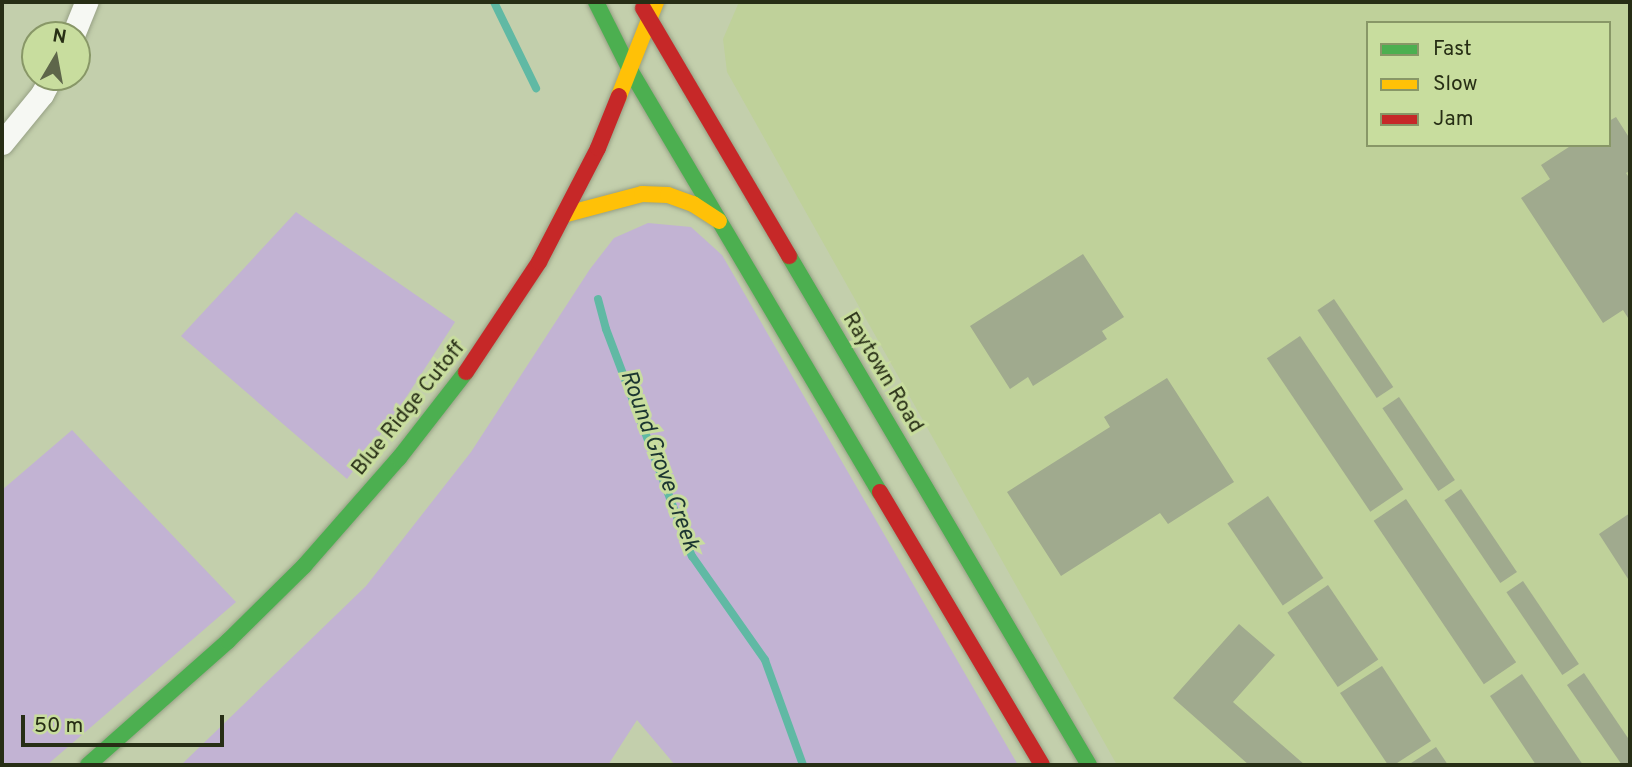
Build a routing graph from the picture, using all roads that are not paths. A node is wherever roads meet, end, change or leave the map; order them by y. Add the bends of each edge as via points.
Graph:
1 (86, 2) edge
2 (596, 2) edge
3 (640, 2) edge
4 (656, 2) edge
5 (79, 21) edge
6 (650, 21) junction
7 (630, 70) junction
8 (44, 91) edge
9 (2, 143) edge
10 (563, 215) junction
11 (720, 221) junction
12 (88, 765) edge
13 (1042, 765) edge
14 (1089, 765) edge

1 - 5 street
2 - 7 main road
3 - 6 main road, Raytown Road
4 - 6 main road, Blue Ridge Cutoff
6 - 7 main road, Blue Ridge Cutoff
6 - 14 main road, Raytown Road
7 - 10 main road, Blue Ridge Cutoff via 598,148
7 - 11 main road
8 - 9 street
10 - 11 main road via 642,194 668,195
10 - 12 main road, Blue Ridge Cutoff via 484,349 399,458 304,566 228,641
11 - 13 main road

